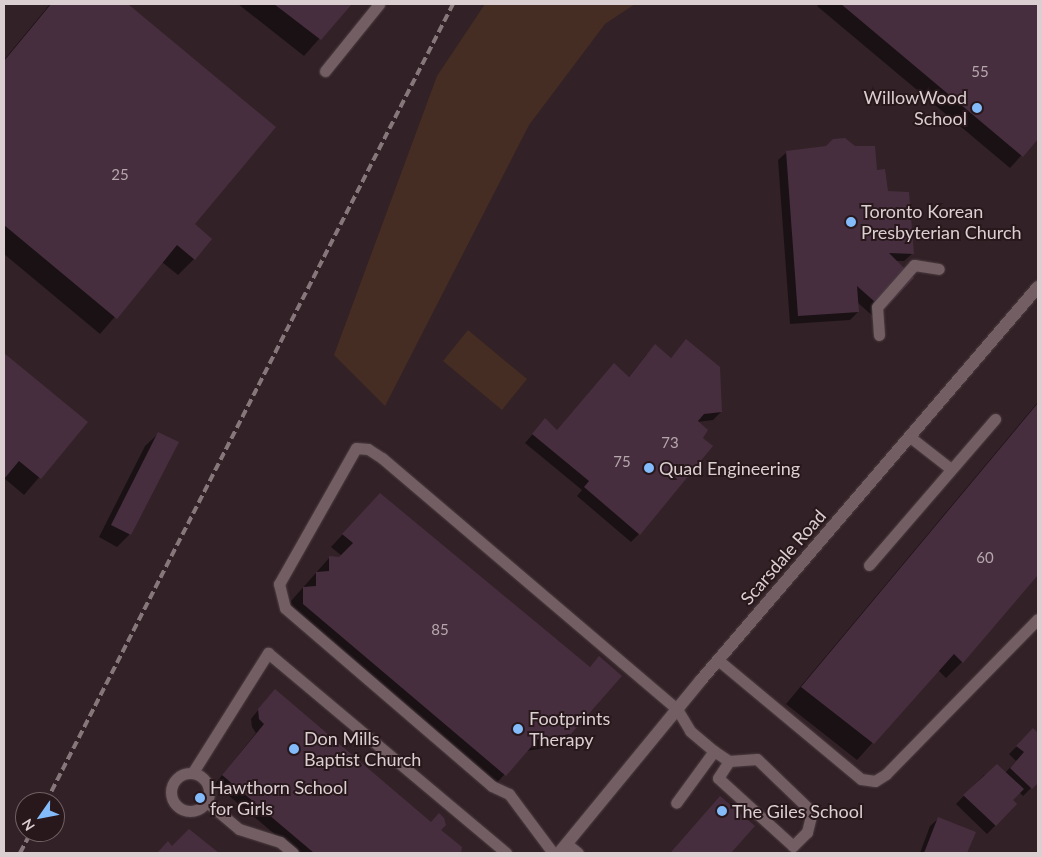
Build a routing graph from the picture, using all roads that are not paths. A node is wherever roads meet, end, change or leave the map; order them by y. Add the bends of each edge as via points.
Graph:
1 (379, 4) edge
2 (325, 71) dead end
3 (939, 268) dead end
4 (1038, 288) edge
5 (879, 335) dead end
6 (995, 418) dead end
7 (910, 437) junction
8 (951, 469) junction
9 (869, 565) dead end
10 (1038, 619) edge
11 (718, 660) junction
12 (677, 709) junction
13 (714, 751) junction
14 (729, 760) junction
15 (193, 772) junction
16 (207, 802) junction
17 (676, 803) dead end
18 (563, 848) edge
19 (293, 853) edge
20 (506, 853) edge
21 (553, 853) edge
22 (578, 853) edge

1 - 2 lane
3 - 5 lane via 914,265 877,307
4 - 7 street, Scarsdale Road
6 - 8 lane
7 - 8 lane
7 - 11 street, Scarsdale Road
8 - 9 lane
10 - 11 lane via 886,774 875,781 861,779
11 - 12 street, Scarsdale Road
12 - 13 lane via 690,731
12 - 18 street, Scarsdale Road
12 - 21 lane via 382,458 368,449 356,448 279,584 285,608 492,786 509,794
13 - 14 lane
13 - 17 lane
14 - 14 lane via 757,759 812,812 807,832 793,846 718,778
15 - 16 lane via 205,779 208,785
15 - 16 lane via 174,780 172,799 181,809 189,811 201,808
15 - 20 lane via 268,653
16 - 19 lane via 239,829 280,842
18 - 22 lane

